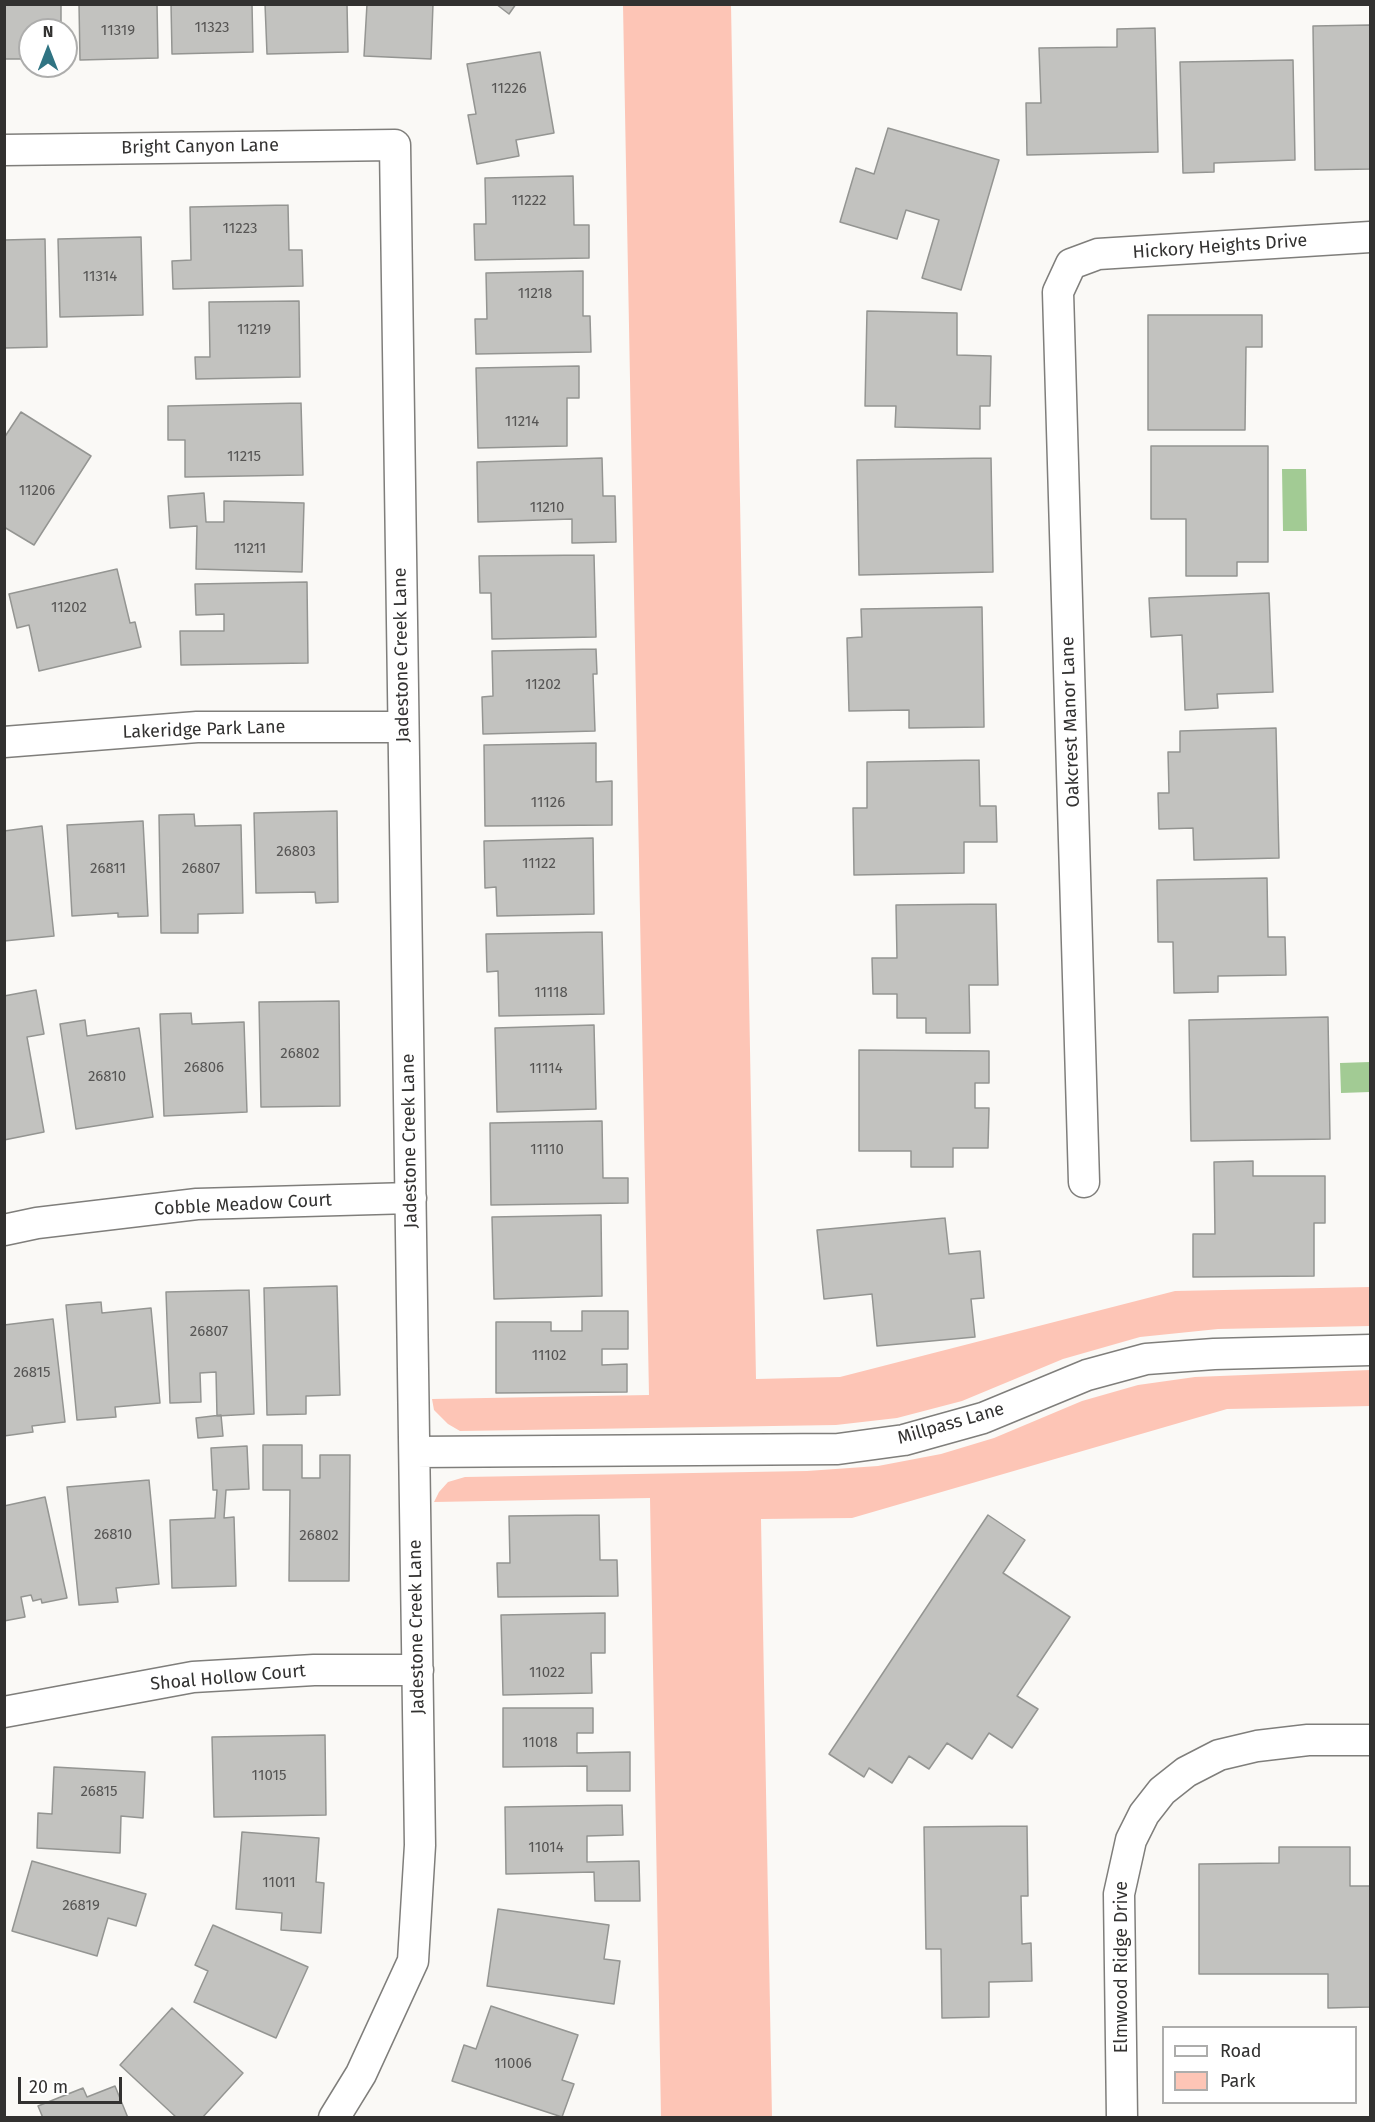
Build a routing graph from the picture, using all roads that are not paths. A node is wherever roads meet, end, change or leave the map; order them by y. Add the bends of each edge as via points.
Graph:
1 (395, 145) joint
2 (4, 150) edge
3 (1371, 237) edge
4 (1071, 264) joint
5 (403, 727) junction
6 (4, 742) edge
7 (1084, 1182) dead end
8 (411, 1198) junction
9 (4, 1230) edge
10 (1371, 1350) edge
11 (415, 1452) junction
12 (418, 1670) junction
13 (4, 1712) edge
14 (1371, 1740) edge
15 (334, 2118) edge
16 (1122, 2118) edge

1 - 2 street, Bright Canyon Lane
1 - 5 street, Jadestone Creek Lane
3 - 4 street, Hickory Heights Drive via 1098,254
4 - 7 street, Oakcrest Manor Lane via 1058,292
5 - 6 street, Lakeridge Park Lane via 197,727
5 - 8 street, Jadestone Creek Lane
8 - 9 street, Cobble Meadow Court via 197,1204
8 - 11 street, Jadestone Creek Lane
10 - 11 street, Millpass Lane via 1146,1359 1087,1375 983,1418 904,1440 838,1449
11 - 12 street, Jadestone Creek Lane
12 - 13 street, Shoal Hollow Court via 314,1670 193,1677
12 - 15 street, Jadestone Creek Lane via 420,1845 413,1961 361,2074
14 - 16 street, Elmwood Ridge Drive via 1308,1740 1219,1755 1186,1772 1162,1791 1144,1814 1131,1840 1119,1894

